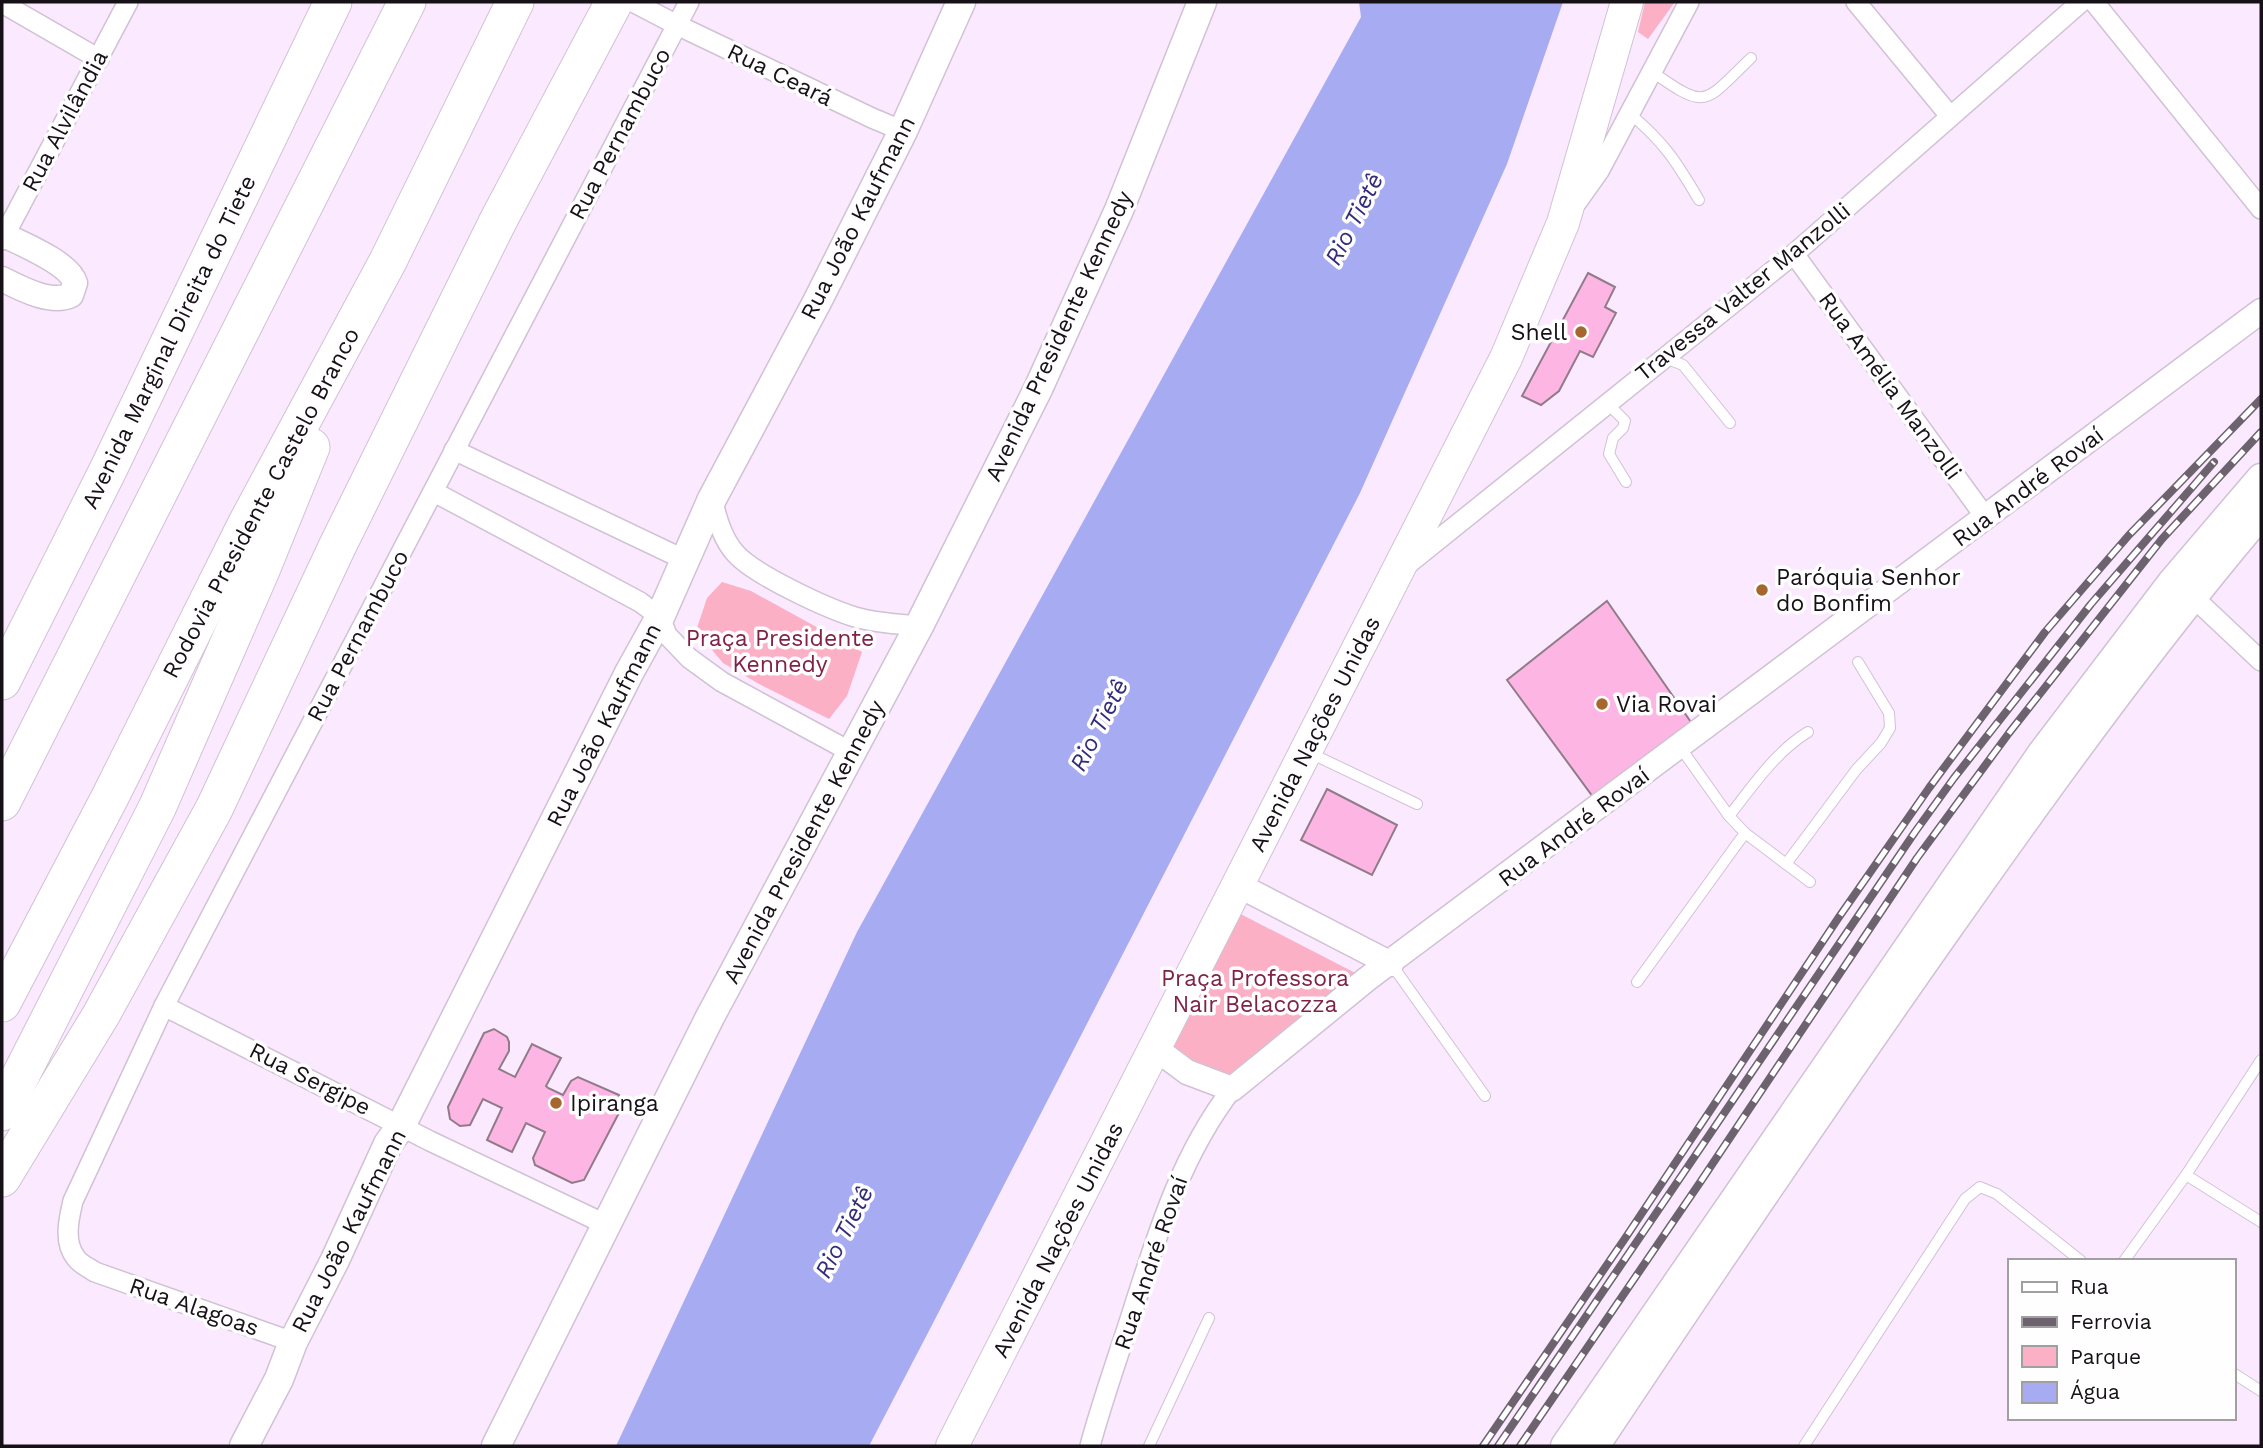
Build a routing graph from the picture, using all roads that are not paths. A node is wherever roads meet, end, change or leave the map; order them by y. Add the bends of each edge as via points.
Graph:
1 (128, 2) edge
2 (333, 2) edge
3 (407, 2) edge
4 (515, 2) edge
5 (614, 2) edge
6 (633, 2) edge
7 (688, 2) edge
8 (961, 2) edge
9 (1202, 2) edge
10 (1628, 2) edge
11 (1689, 2) edge
12 (1856, 2) edge
13 (2081, 2) edge
14 (2094, 2) edge
15 (2, 3) edge
16 (677, 25) junction
17 (1751, 58) dead end
18 (99, 59) junction
19 (1651, 71) junction
20 (1629, 113) junction
21 (1950, 116) junction
22 (903, 131) junction
23 (1699, 200) dead end
24 (2261, 209) edge
25 (1563, 223) junction
26 (3, 236) edge
27 (1794, 254) junction
28 (388, 261) junction
29 (2, 279) edge
30 (2261, 311) edge
31 (1665, 357) junction
32 (1607, 403) junction
33 (1730, 423) dead end
34 (454, 450) junction
35 (2261, 478) edge
36 (1626, 482) dead end
37 (434, 492) junction
38 (712, 499) junction
39 (2261, 514) edge
40 (1986, 519) junction
41 (685, 560) junction
42 (1398, 572) junction
43 (2183, 588) junction
44 (660, 617) junction
45 (919, 626) junction
46 (2261, 661) edge
47 (1858, 662) dead end
48 (2, 681) edge
49 (1808, 732) dead end
50 (1680, 747) junction
51 (1306, 751) junction
52 (851, 752) junction
53 (2, 802) edge
54 (1417, 804) dead end
55 (1729, 816) junction
56 (1745, 833) junction
57 (1786, 864) junction
58 (1810, 882) dead end
59 (1238, 885) junction
60 (1391, 964) junction
61 (1637, 982) dead end
62 (2, 1003) edge
63 (164, 1006) junction
64 (1155, 1048) junction
65 (2261, 1060) edge
66 (1232, 1089) junction
67 (1485, 1096) dead end
68 (2, 1112) edge
69 (401, 1126) junction
70 (2186, 1175) junction
71 (2, 1178) edge
72 (2261, 1222) edge
73 (607, 1225) junction
74 (2078, 1259) edge
75 (2125, 1259) edge
76 (95, 1272) joint
77 (1209, 1318) dead end
78 (293, 1342) junction
79 (2235, 1374) edge
80 (2261, 1391) edge
81 (244, 1446) edge
82 (496, 1446) edge
83 (952, 1446) edge
84 (1090, 1446) edge
85 (1149, 1446) edge
86 (1565, 1446) edge
87 (1595, 1446) edge
88 (1804, 1446) edge

1 - 18 street, Rua Alvilândia
2 - 48 highway, Avenida Marginal Direita do Tiete
3 - 53 highway
4 - 28 highway, Rodovia Presidente Castelo Branco
5 - 71 highway via 485,246 214,809 101,1015
6 - 16 street, Rua Ceará
7 - 16 street, Rua Pernambuco
8 - 22 main road, Rua João Kaufmann
9 - 45 main road, Avenida Presidente Kennedy via 1119,210 1038,389
10 - 25 main road, Avenida Nações Unidas
11 - 19 street
12 - 21 street
13 - 21 street, Travessa Valter Manzolli
14 - 24 street
15 - 18 street
16 - 22 street, Rua Ceará
16 - 34 street, Rua Pernambuco
17 - 19 lane via 1715,93 1700,99 1686,96
18 - 26 street, Rua Alvilândia
19 - 20 street
20 - 23 lane via 1673,155
20 - 25 street via 1599,171
21 - 27 street, Travessa Valter Manzolli
22 - 38 main road, Rua João Kaufmann
25 - 42 main road, Avenida Nações Unidas via 1506,358
26 - 29 street via 55,262 70,272 75,283 71,295 59,298
27 - 31 street, Travessa Valter Manzolli
27 - 40 street, Rua Amélia Manzolli
28 - 62 highway, Rodovia Presidente Castelo Branco via 247,523
28 - 68 highway via 157,808
30 - 40 street, Rua André Rovaí
31 - 32 street, Travessa Valter Manzolli
31 - 33 lane via 1683,365
32 - 36 lane via 1625,421 1609,454
32 - 42 street, Travessa Valter Manzolli
34 - 37 street, Rua Pernambuco
34 - 41 street
35 - 43 main road
37 - 44 street via 640,601
37 - 63 street, Rua Pernambuco
38 - 41 main road, Rua João Kaufmann
38 - 45 street via 727,542 758,572 856,617
39 - 43 main road
40 - 50 street, Rua André Rovaí
41 - 44 main road, Rua João Kaufmann
42 - 51 main road, Avenida Nações Unidas
43 - 46 street
43 - 86 main road via 1996,819
43 - 87 main road
44 - 52 street via 674,644 722,682
44 - 69 main road, Rua João Kaufmann
45 - 52 main road, Avenida Presidente Kennedy
47 - 57 lane via 1889,713 1890,728
49 - 55 lane via 1766,769
50 - 55 lane
50 - 60 street, Rua André Rovaí
51 - 54 lane
51 - 59 main road, Avenida Nações Unidas
52 - 73 main road, Avenida Presidente Kennedy
55 - 56 lane
56 - 57 lane
56 - 61 lane
57 - 58 lane
59 - 60 street
59 - 64 main road, Avenida Nações Unidas
60 - 66 street, Rua André Rovaí
60 - 67 lane
63 - 69 street, Rua Sergipe
63 - 76 street, Rua Pernambuco via 71,1210 69,1242 76,1259
64 - 66 street via 1187,1072
64 - 83 main road, Avenida Nações Unidas
65 - 70 lane
66 - 84 street, Rua André Rovaí via 1181,1174
69 - 73 street, Rua Sergipe
69 - 78 main road, Rua João Kaufmann via 388,1144
70 - 72 lane
70 - 75 lane
73 - 82 main road, Avenida Presidente Kennedy
74 - 88 lane via 1997,1194 1980,1187 1965,1199
76 - 78 street, Rua Alagoas
77 - 85 lane
78 - 81 main road, Rua João Kaufmann
79 - 80 lane

